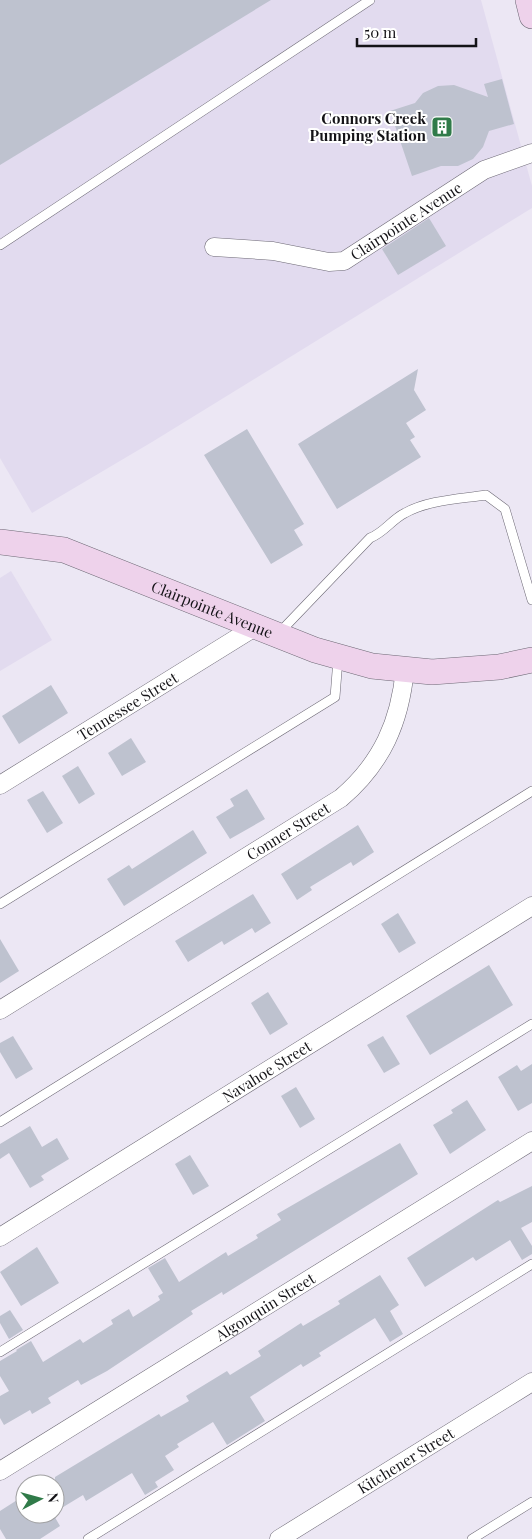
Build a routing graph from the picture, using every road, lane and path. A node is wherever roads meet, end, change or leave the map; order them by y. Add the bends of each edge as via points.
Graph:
1 (370, 0) edge
2 (528, 0) edge
3 (532, 16) edge
4 (532, 153) edge
5 (0, 245) edge
6 (214, 247) dead end
7 (11, 543) edge
8 (532, 600) edge
9 (266, 631) junction
10 (338, 656) junction
11 (532, 660) edge
12 (405, 669) junction
13 (0, 785) edge
14 (532, 791) edge
15 (0, 904) edge
16 (532, 906) edge
17 (0, 1010) edge
18 (532, 1024) edge
19 (0, 1122) edge
20 (532, 1141) edge
21 (0, 1237) edge
22 (532, 1264) edge
23 (0, 1352) edge
24 (532, 1382) edge
25 (0, 1471) edge
26 (532, 1502) edge
27 (88, 1539) edge
28 (279, 1539) edge
29 (472, 1539) edge

1 - 5 lane
2 - 3 street
4 - 6 street, Clairpointe Avenue via 484,170 344,261 329,262 273,250
7 - 9 street, Clairpointe Avenue via 64,550
8 - 9 lane via 505,509 486,495 428,504 404,513 382,533 370,538
9 - 10 street, Clairpointe Avenue
9 - 13 street, Tennessee Street
10 - 12 street, Clairpointe Avenue via 372,666
10 - 15 lane via 335,697
11 - 12 street via 499,667 432,672
12 - 17 street, Conner Street via 402,698 382,751 361,780 341,798
14 - 19 lane
16 - 21 street, Navahoe Street
18 - 23 lane
20 - 25 street, Algonquin Street
22 - 27 lane
24 - 28 street, Kitchener Street
26 - 29 lane

